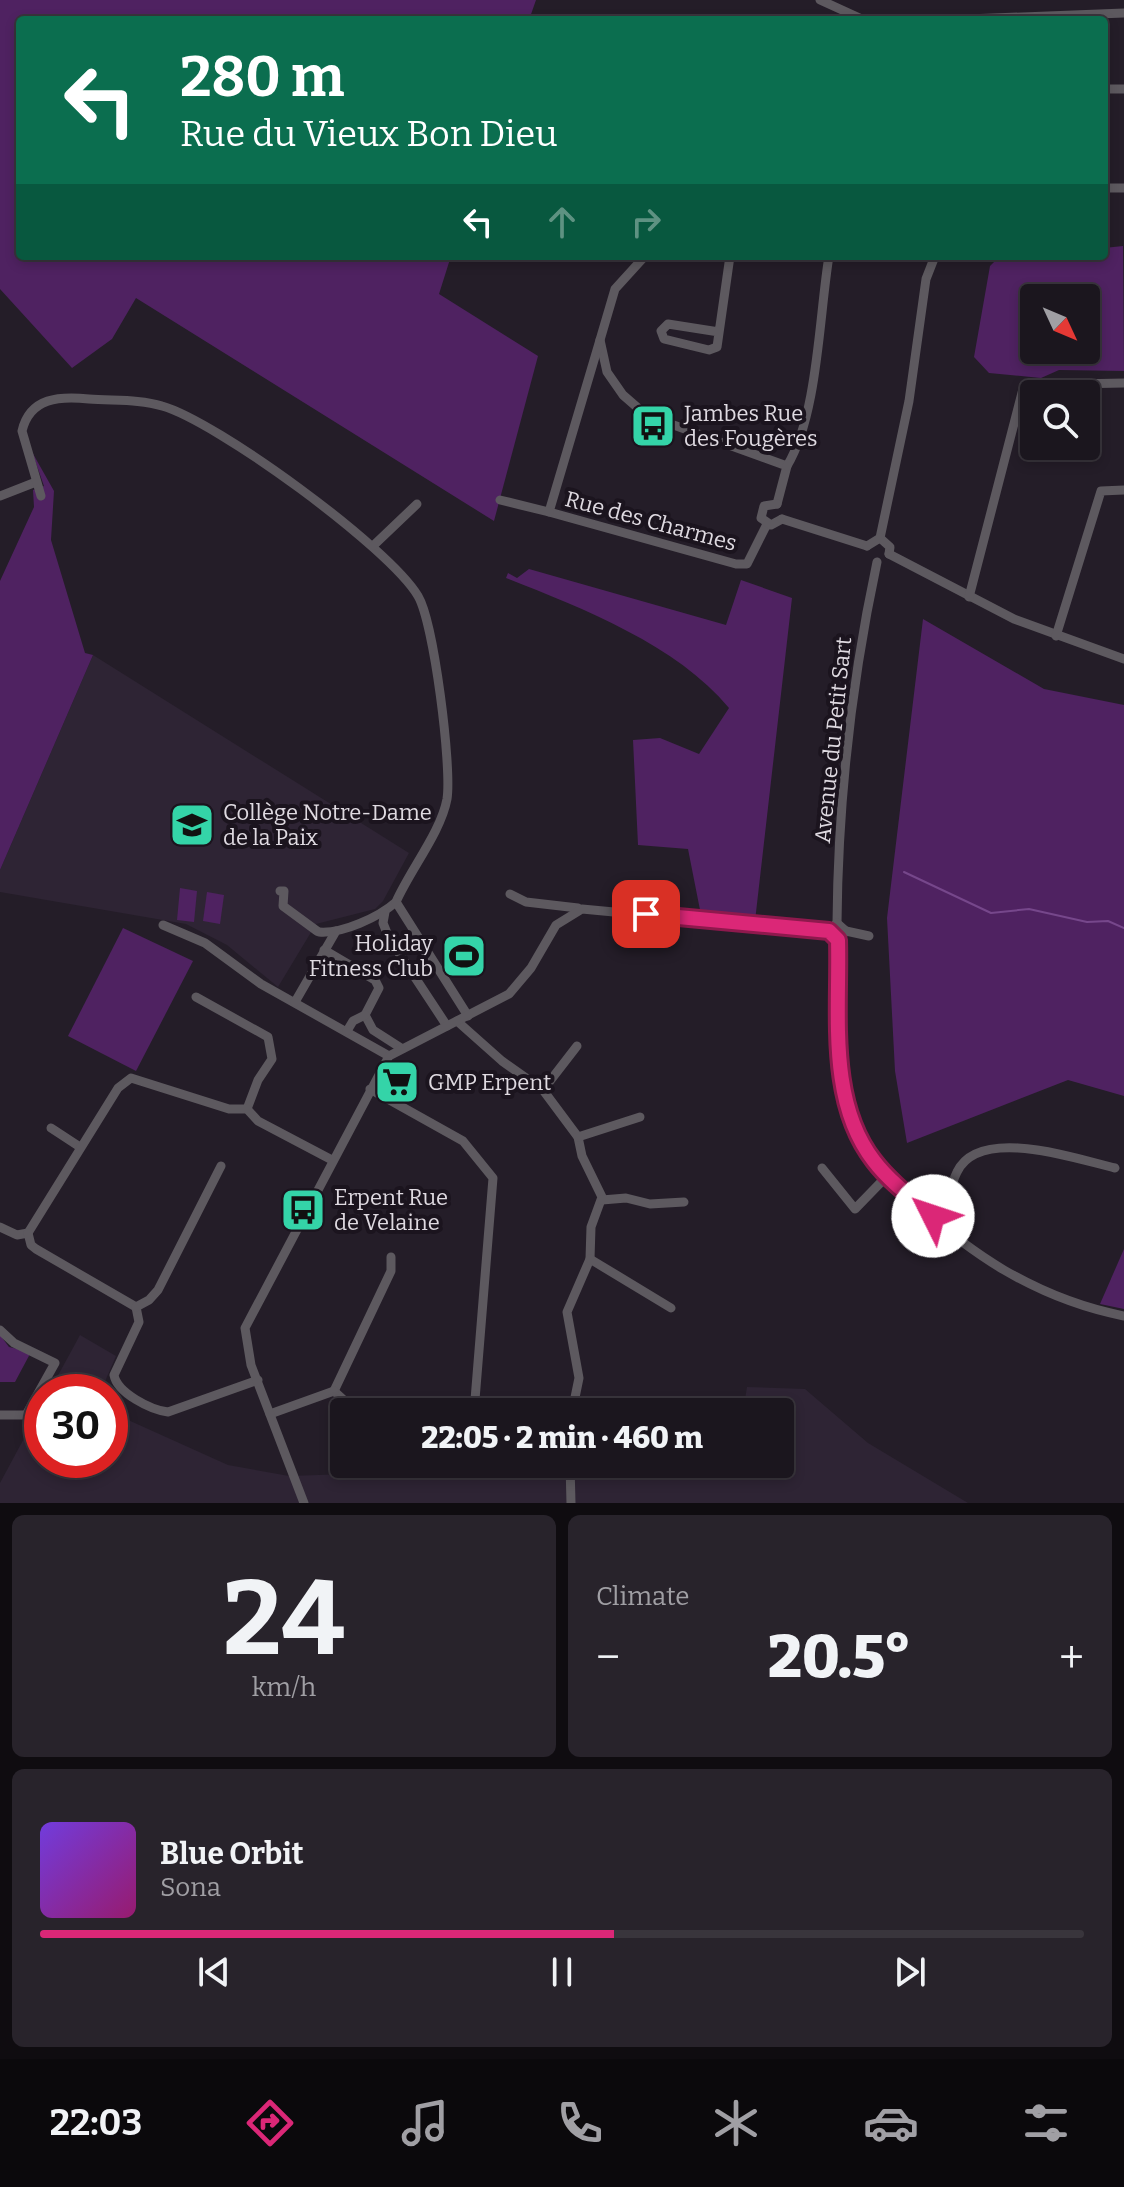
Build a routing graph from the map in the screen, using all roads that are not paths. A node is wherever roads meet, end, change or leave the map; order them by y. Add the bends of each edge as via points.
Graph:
1 (820, 0) edge
2 (1124, 13) edge
3 (855, 16) edge
4 (1046, 16) edge
5 (641, 260) edge
6 (729, 260) edge
7 (828, 260) edge
8 (933, 260) edge
9 (719, 332) junction
10 (600, 340) junction
11 (590, 372) junction
12 (607, 372) junction
13 (1124, 383) edge
14 (787, 466) junction
15 (36, 482) junction
16 (1124, 490) edge
17 (0, 496) edge
18 (41, 496) dead end
19 (500, 500) dead end
20 (417, 504) dead end
21 (777, 504) junction
22 (549, 512) junction
23 (782, 519) junction
24 (767, 524) junction
25 (880, 538) junction
26 (374, 545) junction
27 (867, 546) junction
28 (889, 554) junction
29 (877, 562) junction
30 (969, 597) junction
31 (1056, 636) junction
32 (1124, 659) edge
33 (280, 891) dead end
34 (510, 894) dead end
35 (396, 902) junction
36 (582, 909) junction
37 (384, 918) junction
38 (163, 925) dead end
39 (833, 927) junction
40 (846, 931) junction
41 (333, 935) junction
42 (869, 936) dead end
43 (838, 940) junction
44 (324, 950) junction
45 (196, 997) dead end
46 (295, 1002) junction
47 (365, 1015) junction
48 (468, 1016) junction
49 (452, 1023) junction
50 (347, 1031) junction
51 (577, 1046) dead end
52 (401, 1048) junction
53 (389, 1056) junction
54 (370, 1089) junction
55 (543, 1090) junction
56 (247, 1109) junction
57 (640, 1117) dead end
58 (51, 1128) dead end
59 (578, 1137) junction
60 (80, 1147) junction
61 (332, 1160) junction
62 (221, 1166) dead end
63 (822, 1168) dead end
64 (1115, 1168) dead end
65 (887, 1176) junction
66 (602, 1200) junction
67 (684, 1202) dead end
68 (0, 1227) edge
69 (946, 1227) junction
70 (28, 1233) junction
71 (391, 1257) dead end
72 (590, 1259) junction
73 (136, 1307) junction
74 (671, 1308) dead end
75 (1124, 1316) edge
76 (0, 1330) edge
77 (258, 1380) junction
78 (334, 1391) junction
79 (342, 1398) edge
80 (475, 1398) edge
81 (575, 1398) edge
82 (270, 1414) junction
83 (0, 1415) edge
84 (570, 1478) edge
85 (304, 1503) edge
86 (571, 1503) edge

1 - 3 street
2 - 4 street
5 - 10 street, Rue des Charmes via 615,289
6 - 9 street
7 - 14 street via 812,384
8 - 25 street
9 - 9 street via 668,324 661,331 664,339 709,350 717,347
10 - 11 street, Rue des Charmes
10 - 12 street
11 - 12 street
11 - 22 street, Rue des Charmes
12 - 14 street via 646,415
13 - 30 street via 1024,385
14 - 21 street
15 - 17 street
15 - 18 street
15 - 26 street via 22,431 37,405 56,396 161,405 205,424
16 - 31 street via 1101,491
19 - 22 street, Rue des Charmes
20 - 26 street
21 - 23 street
21 - 24 street via 762,509
22 - 24 street, Rue des Charmes via 736,564 747,564 753,557
23 - 24 street
23 - 27 street
25 - 27 street
25 - 28 street via 890,547
26 - 35 street via 420,598 431,632 447,773 444,810
27 - 29 street
28 - 29 street
28 - 30 street
29 - 39 street, Avenue du Petit Sart via 863,630
30 - 31 street
31 - 32 street
33 - 41 street via 283,906 318,932
34 - 36 street via 526,902
35 - 37 street
35 - 48 street
36 - 39 street
36 - 48 street via 556,925 509,994
37 - 41 street
37 - 49 street
38 - 46 street via 205,943
39 - 40 street
39 - 43 street
40 - 42 street
40 - 43 street
41 - 44 street
43 - 65 street via 842,1083 855,1131
44 - 46 street
44 - 47 street via 378,983
45 - 56 street via 268,1037 272,1059
46 - 50 street
47 - 50 street
47 - 52 street via 373,1030
48 - 49 street
49 - 52 street
49 - 55 street
50 - 53 street
51 - 55 street
52 - 53 street
53 - 54 street
54 - 61 street
54 - 80 street via 463,1141 493,1178
55 - 59 street
56 - 60 street via 229,1109 131,1078 118,1088
56 - 61 street via 258,1121
57 - 59 street
58 - 60 street
59 - 66 street
60 - 70 street
61 - 77 street via 245,1328
62 - 73 street via 158,1290
63 - 65 street via 855,1209
64 - 69 street via 1014,1147 991,1148 972,1155 957,1172
65 - 69 street
66 - 67 street
66 - 72 street via 591,1227
68 - 70 street via 17,1235
69 - 75 street via 1015,1275
70 - 73 street via 36,1249
71 - 78 street via 391,1271
72 - 74 street
72 - 81 street via 567,1312 579,1378
73 - 77 street via 139,1322 114,1375 126,1392 168,1412
76 - 83 street via 55,1363 26,1415
77 - 82 street
78 - 79 street
78 - 82 street
82 - 85 street
84 - 86 street

